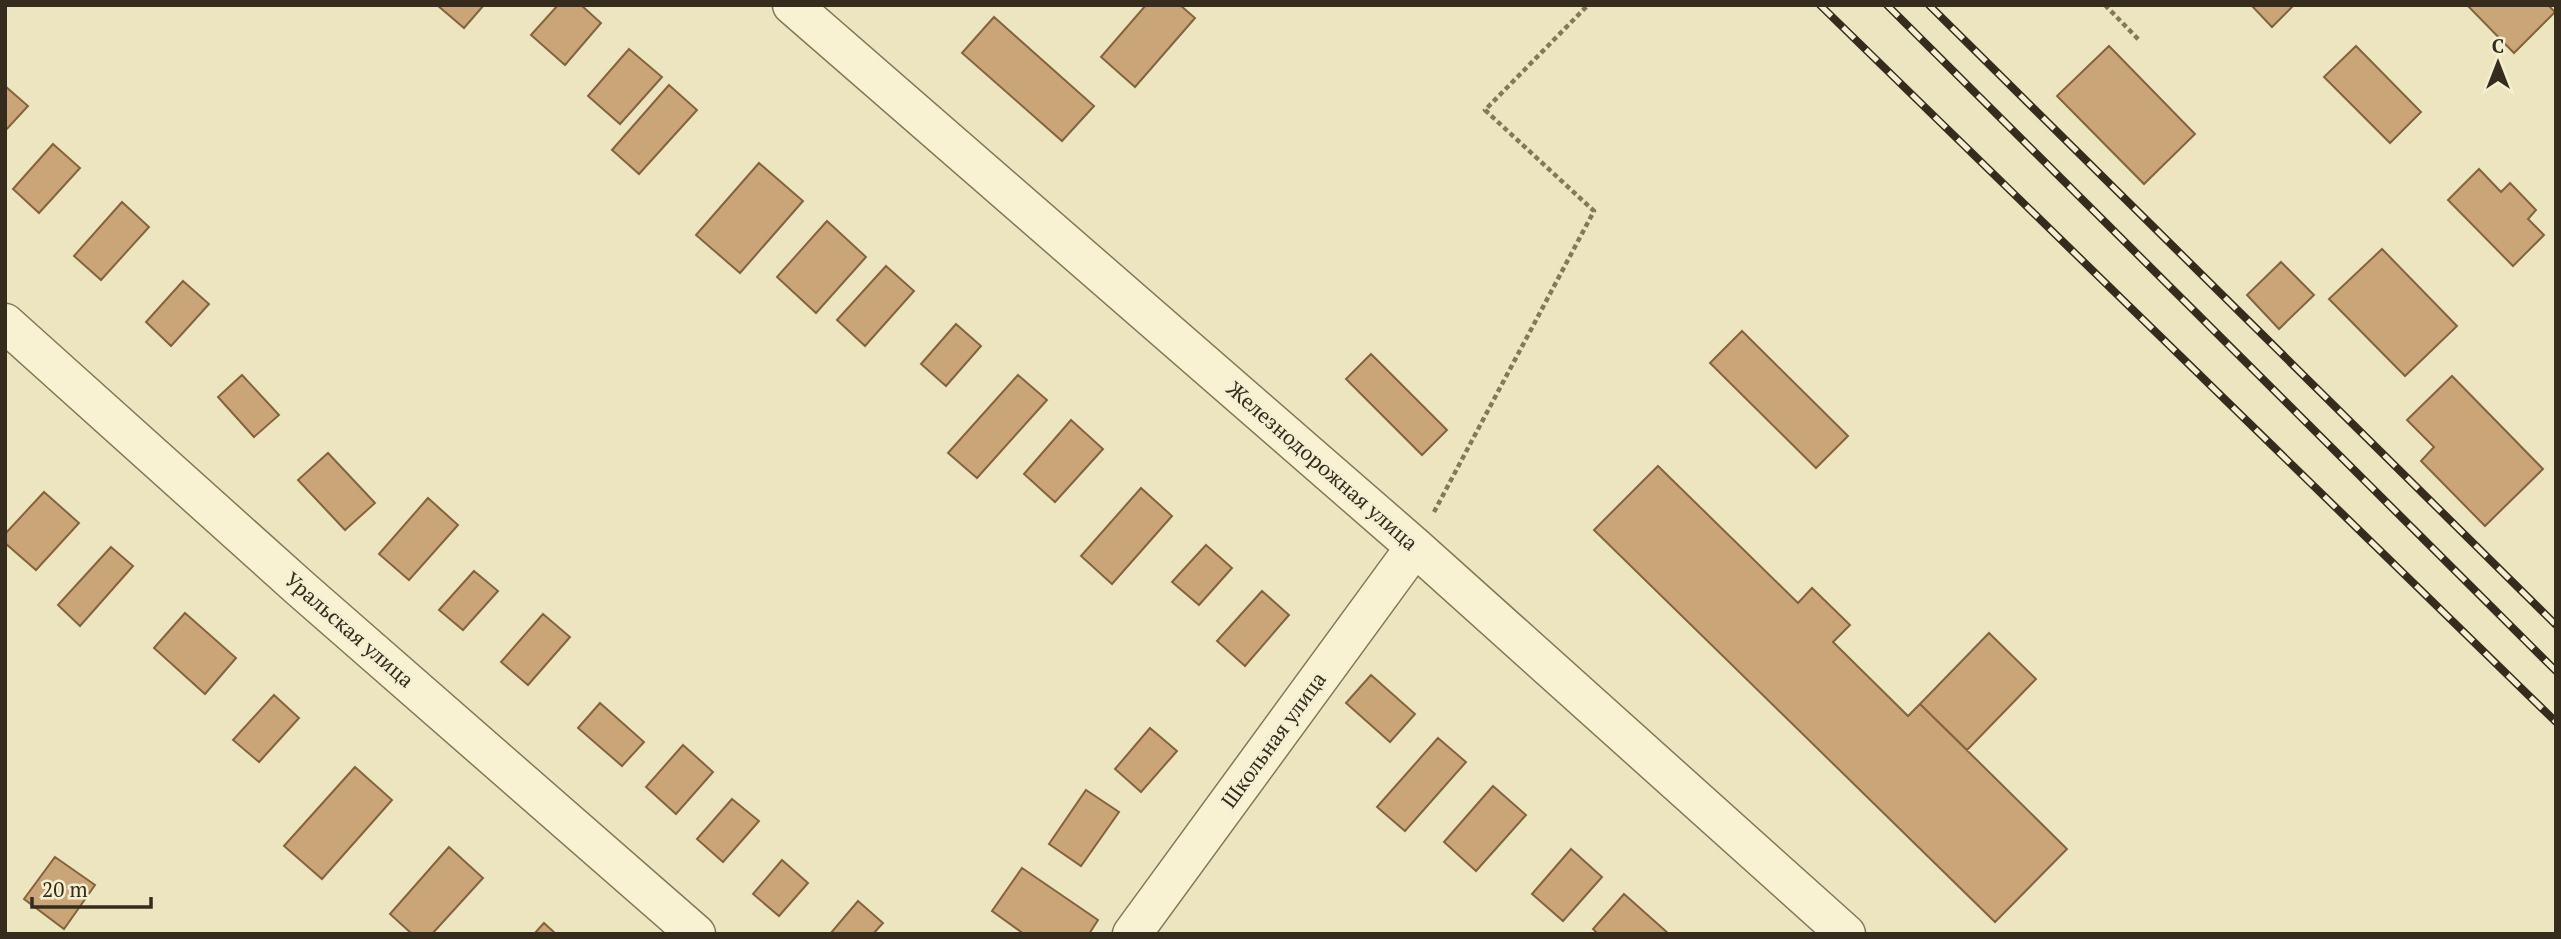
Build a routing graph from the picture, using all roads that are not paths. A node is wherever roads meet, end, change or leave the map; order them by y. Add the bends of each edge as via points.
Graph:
1 (792, 5) edge
2 (5, 323) edge
3 (1415, 547) junction
4 (696, 934) edge
5 (1132, 934) edge
6 (1846, 934) edge

1 - 3 street, Железнодорожная улица
2 - 4 street, Уральская улица
3 - 5 street, Школьная улица
3 - 6 street, Железнодорожная улица

